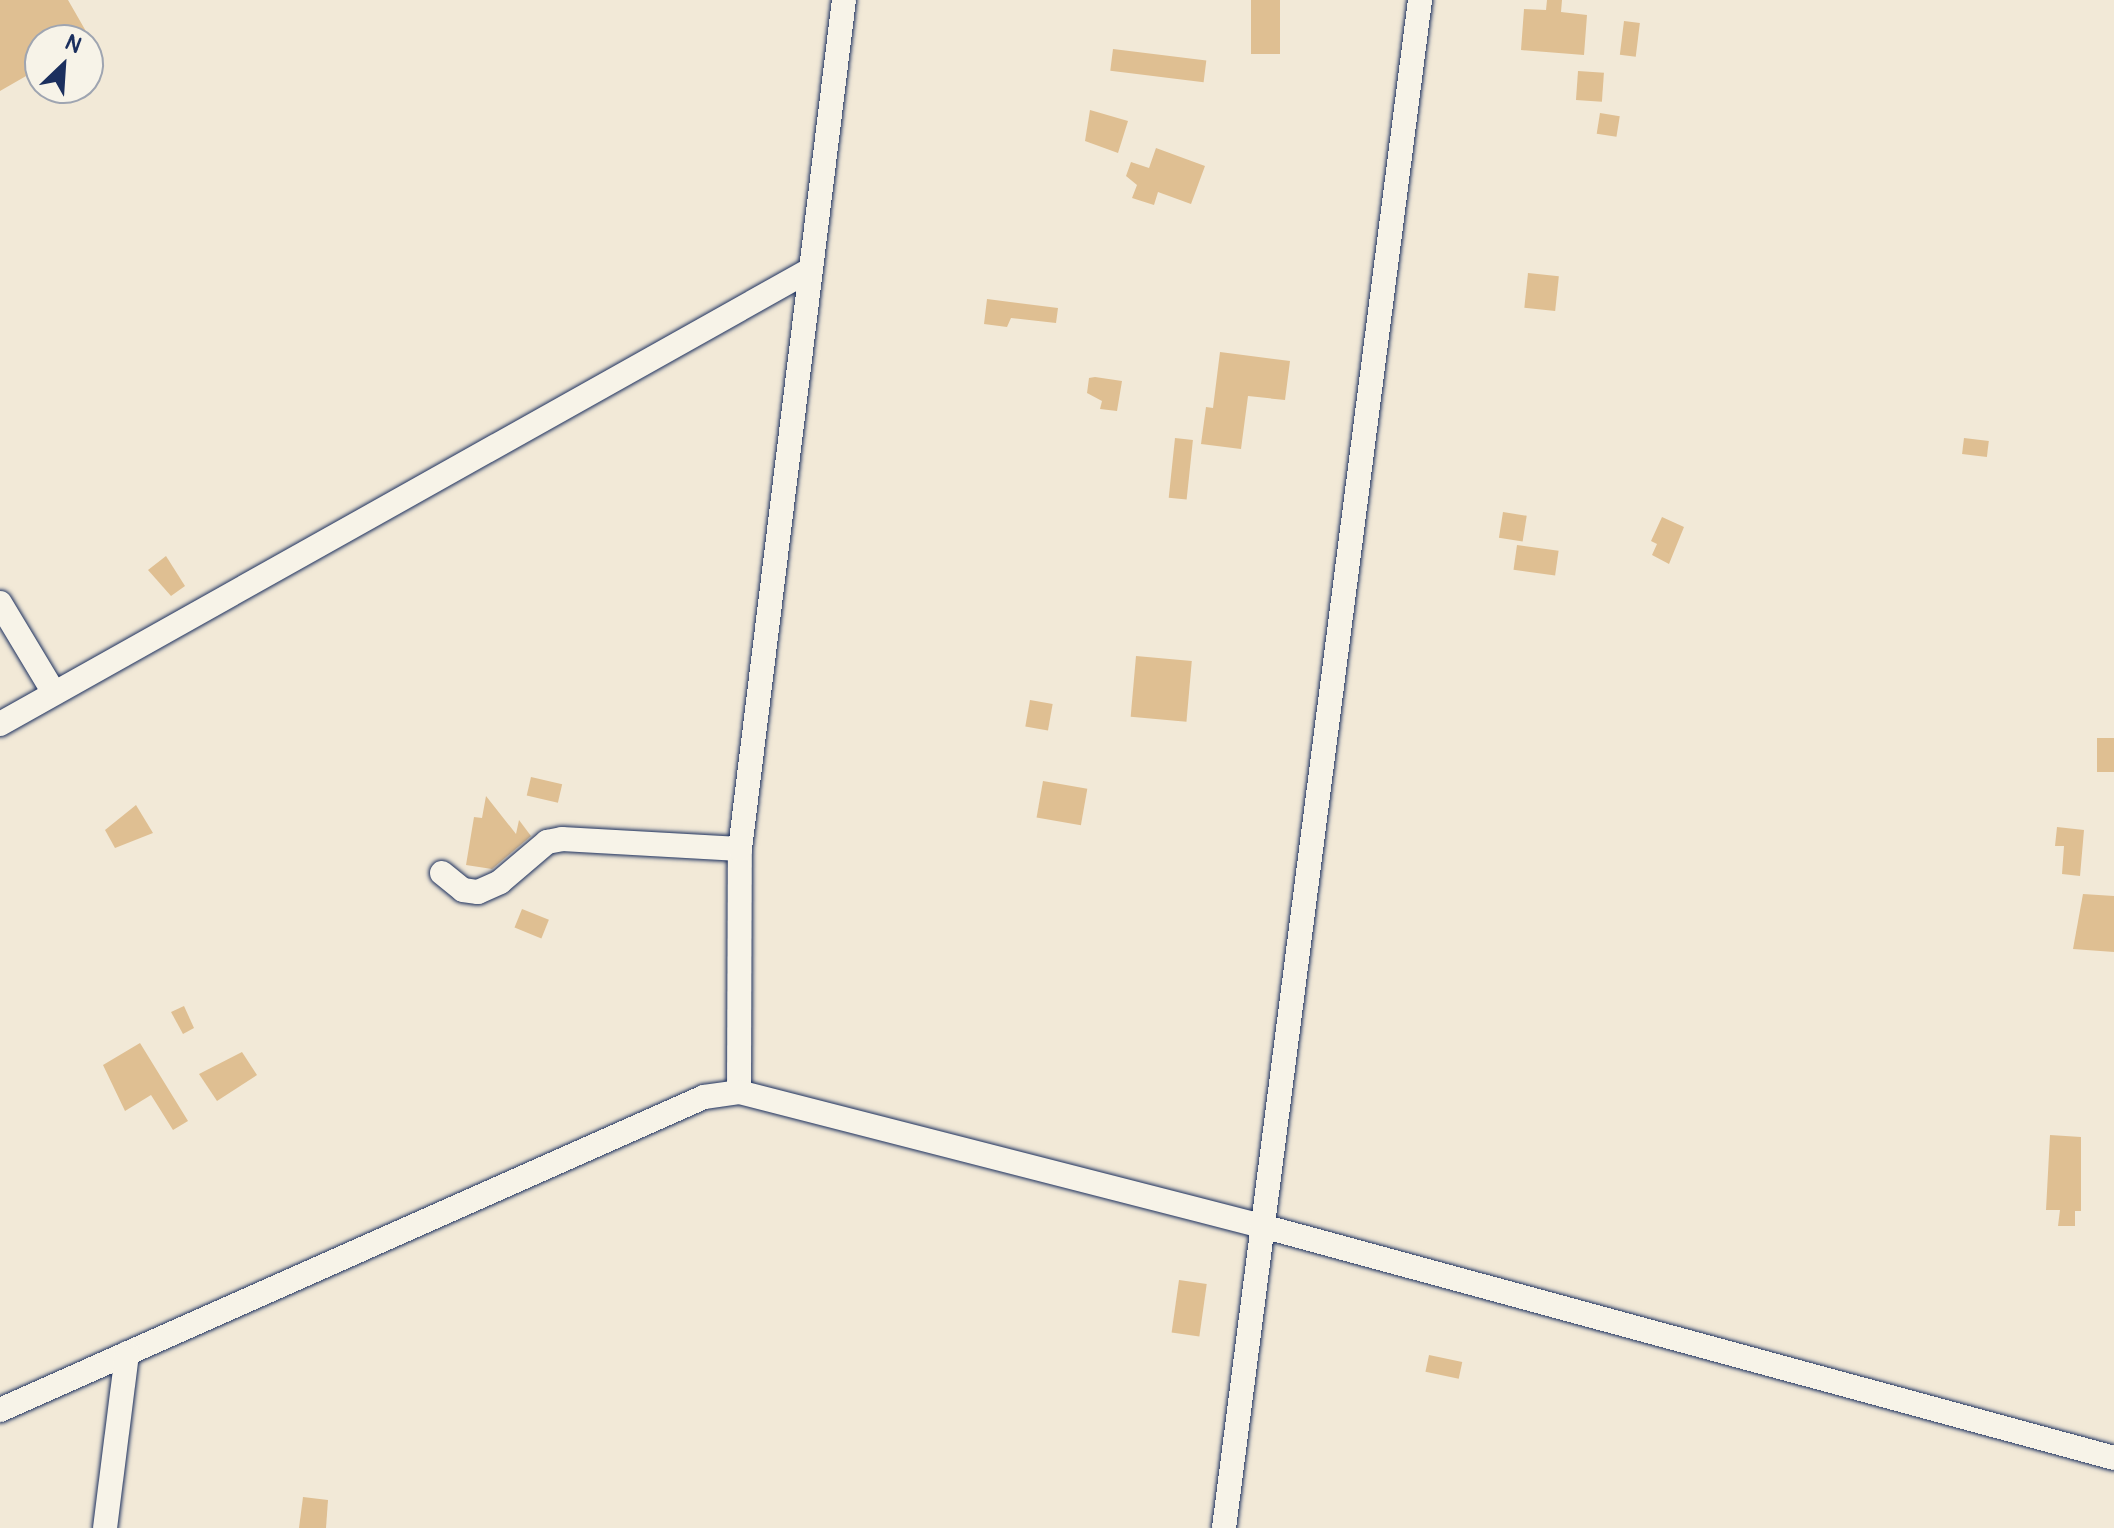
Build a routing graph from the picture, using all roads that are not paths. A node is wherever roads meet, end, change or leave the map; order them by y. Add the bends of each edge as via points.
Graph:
1 (844, 0) edge
2 (1420, 0) edge
3 (808, 271) junction
4 (0, 603) edge
5 (54, 693) junction
6 (0, 724) edge
7 (740, 849) junction
8 (442, 873) dead end
9 (739, 1092) junction
10 (1262, 1226) junction
11 (127, 1353) junction
12 (0, 1410) edge
13 (2114, 1458) edge
14 (105, 1528) edge
15 (1224, 1528) edge

1 - 3 street
2 - 10 street
3 - 5 street
3 - 7 street
4 - 5 street
5 - 6 street
7 - 8 street via 562,839 547,842 500,882 478,892 463,890
7 - 9 street
9 - 10 street
9 - 11 street via 704,1097
10 - 13 street
10 - 15 street
11 - 12 street
11 - 14 street

